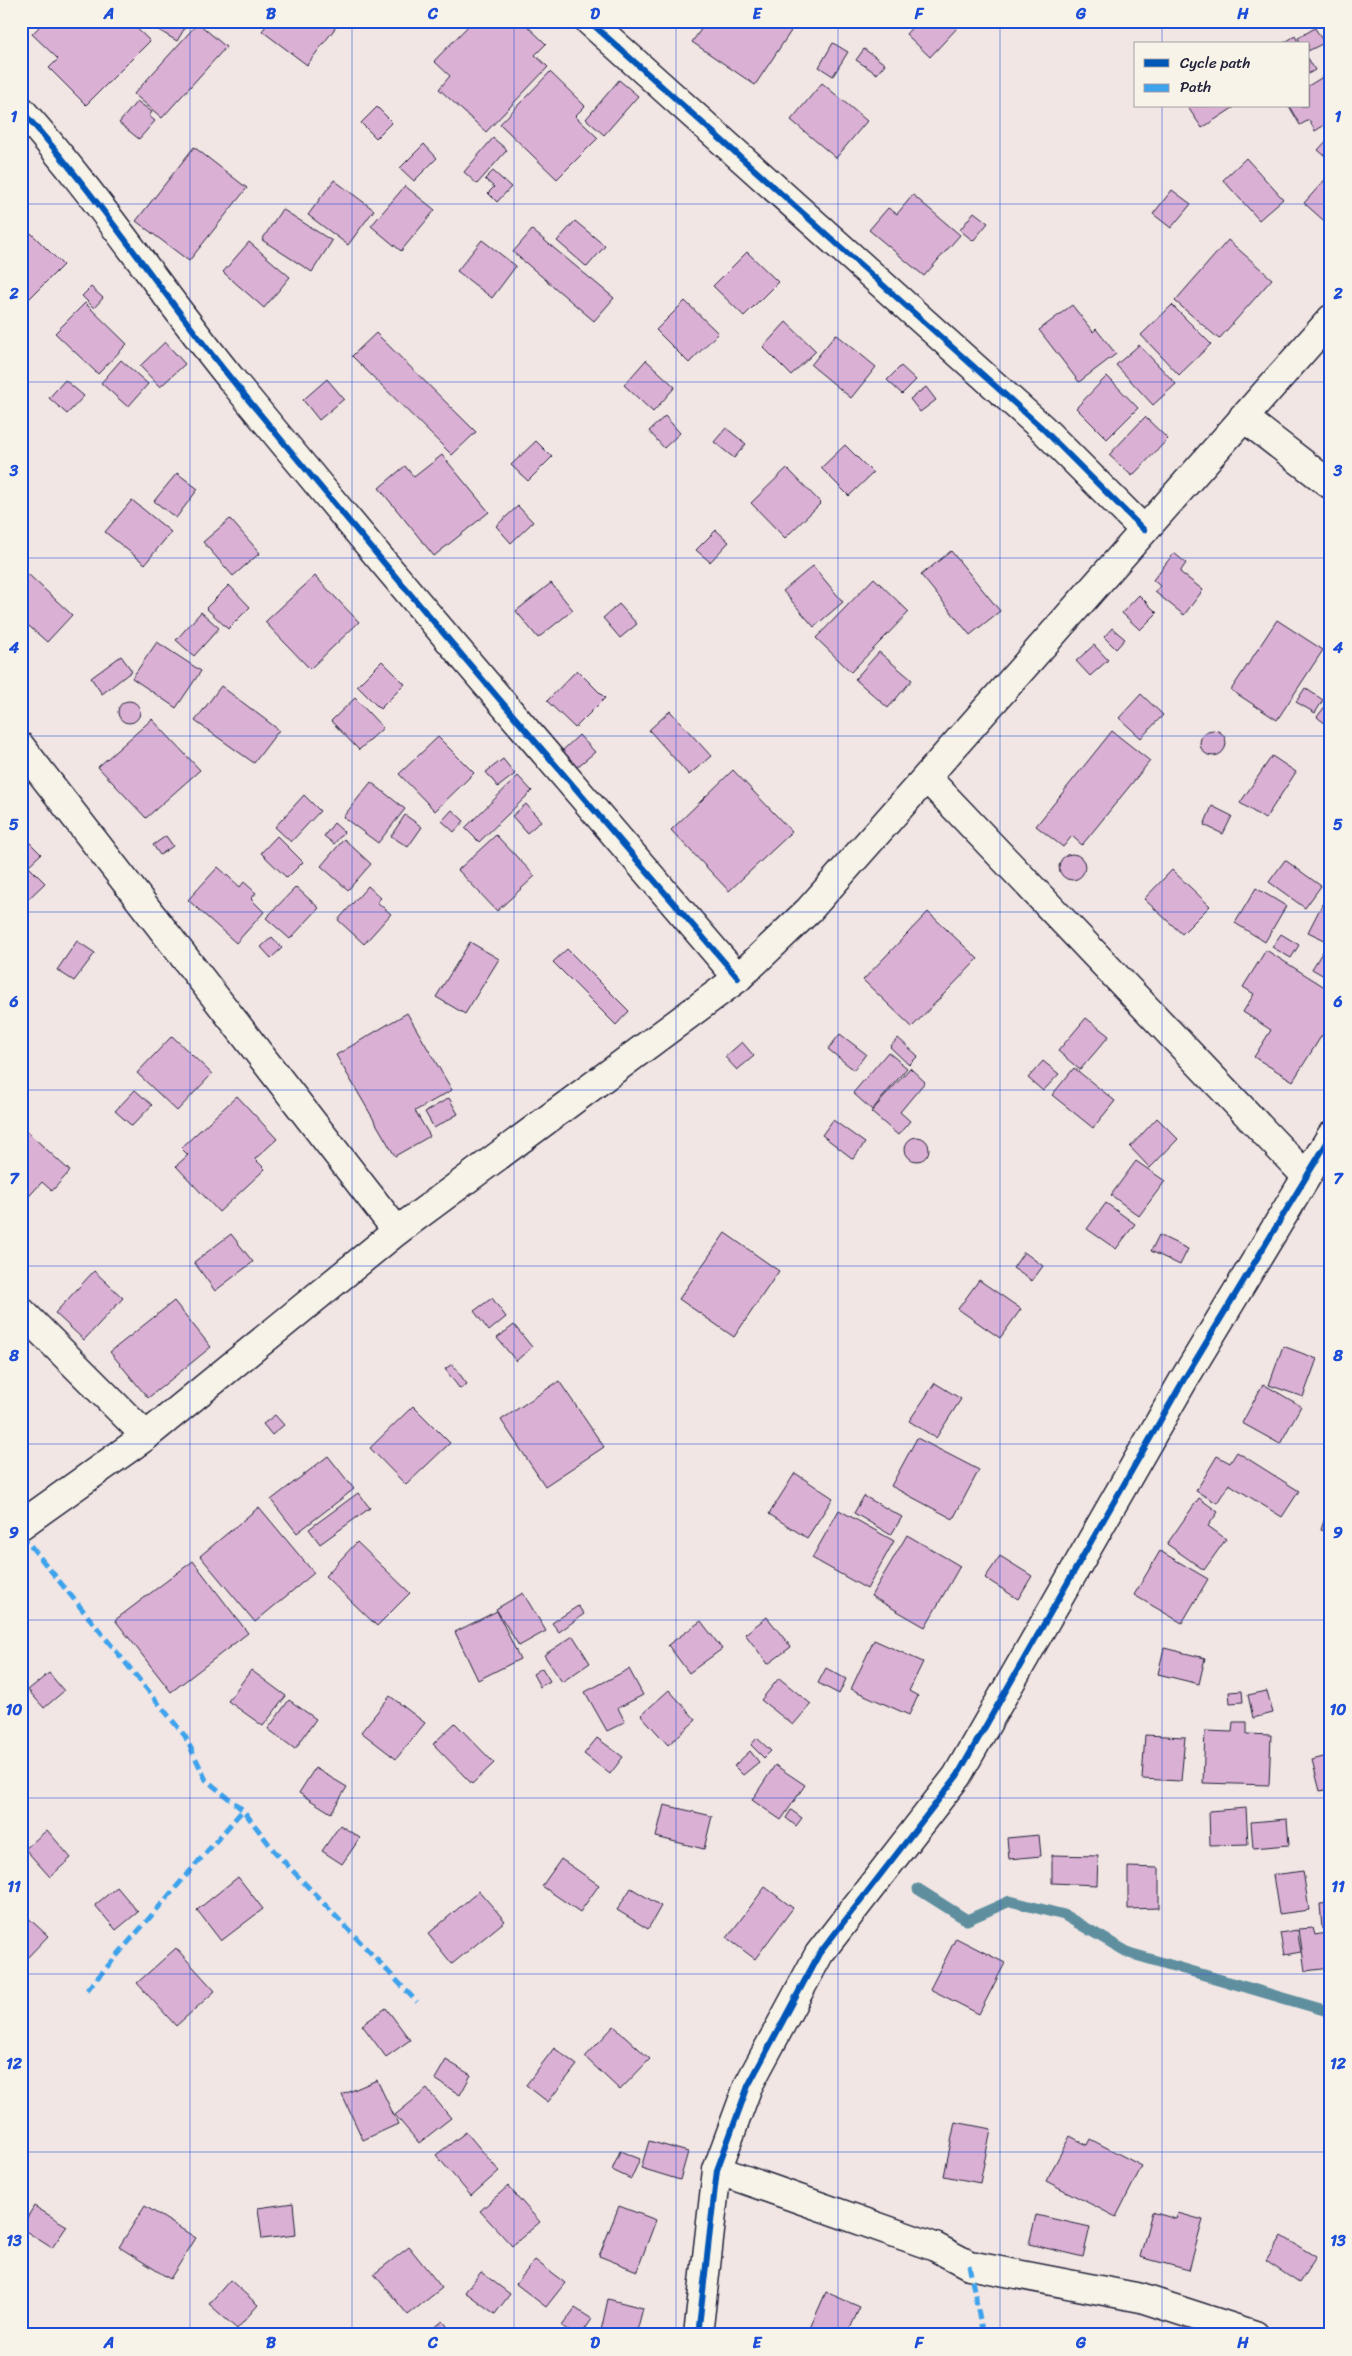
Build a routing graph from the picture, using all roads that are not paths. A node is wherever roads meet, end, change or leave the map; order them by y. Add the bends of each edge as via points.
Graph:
1 (589, 21) edge
2 (21, 110) edge
3 (1331, 319) edge
4 (1243, 417) junction
5 (1331, 485) edge
6 (1144, 530) junction
7 (21, 747) edge
8 (927, 778) junction
9 (738, 978) junction
10 (1331, 1136) edge
11 (1306, 1176) junction
12 (397, 1231) junction
13 (21, 1311) edge
14 (146, 1436) junction
15 (21, 1525) edge
16 (717, 2170) junction
17 (698, 2335) edge
18 (1255, 2335) edge

1 - 6 street via 1042,428
2 - 9 street via 55,148 241,391
3 - 4 street
4 - 5 street
4 - 6 street
6 - 8 street
7 - 12 street
8 - 9 street via 810,910
8 - 11 street
9 - 12 street
10 - 11 street
11 - 16 street via 1183,1381 957,1776 819,1954 748,2086
12 - 14 street
13 - 14 street
14 - 15 street
16 - 17 street
16 - 18 street via 935,2247 969,2265 1141,2298

